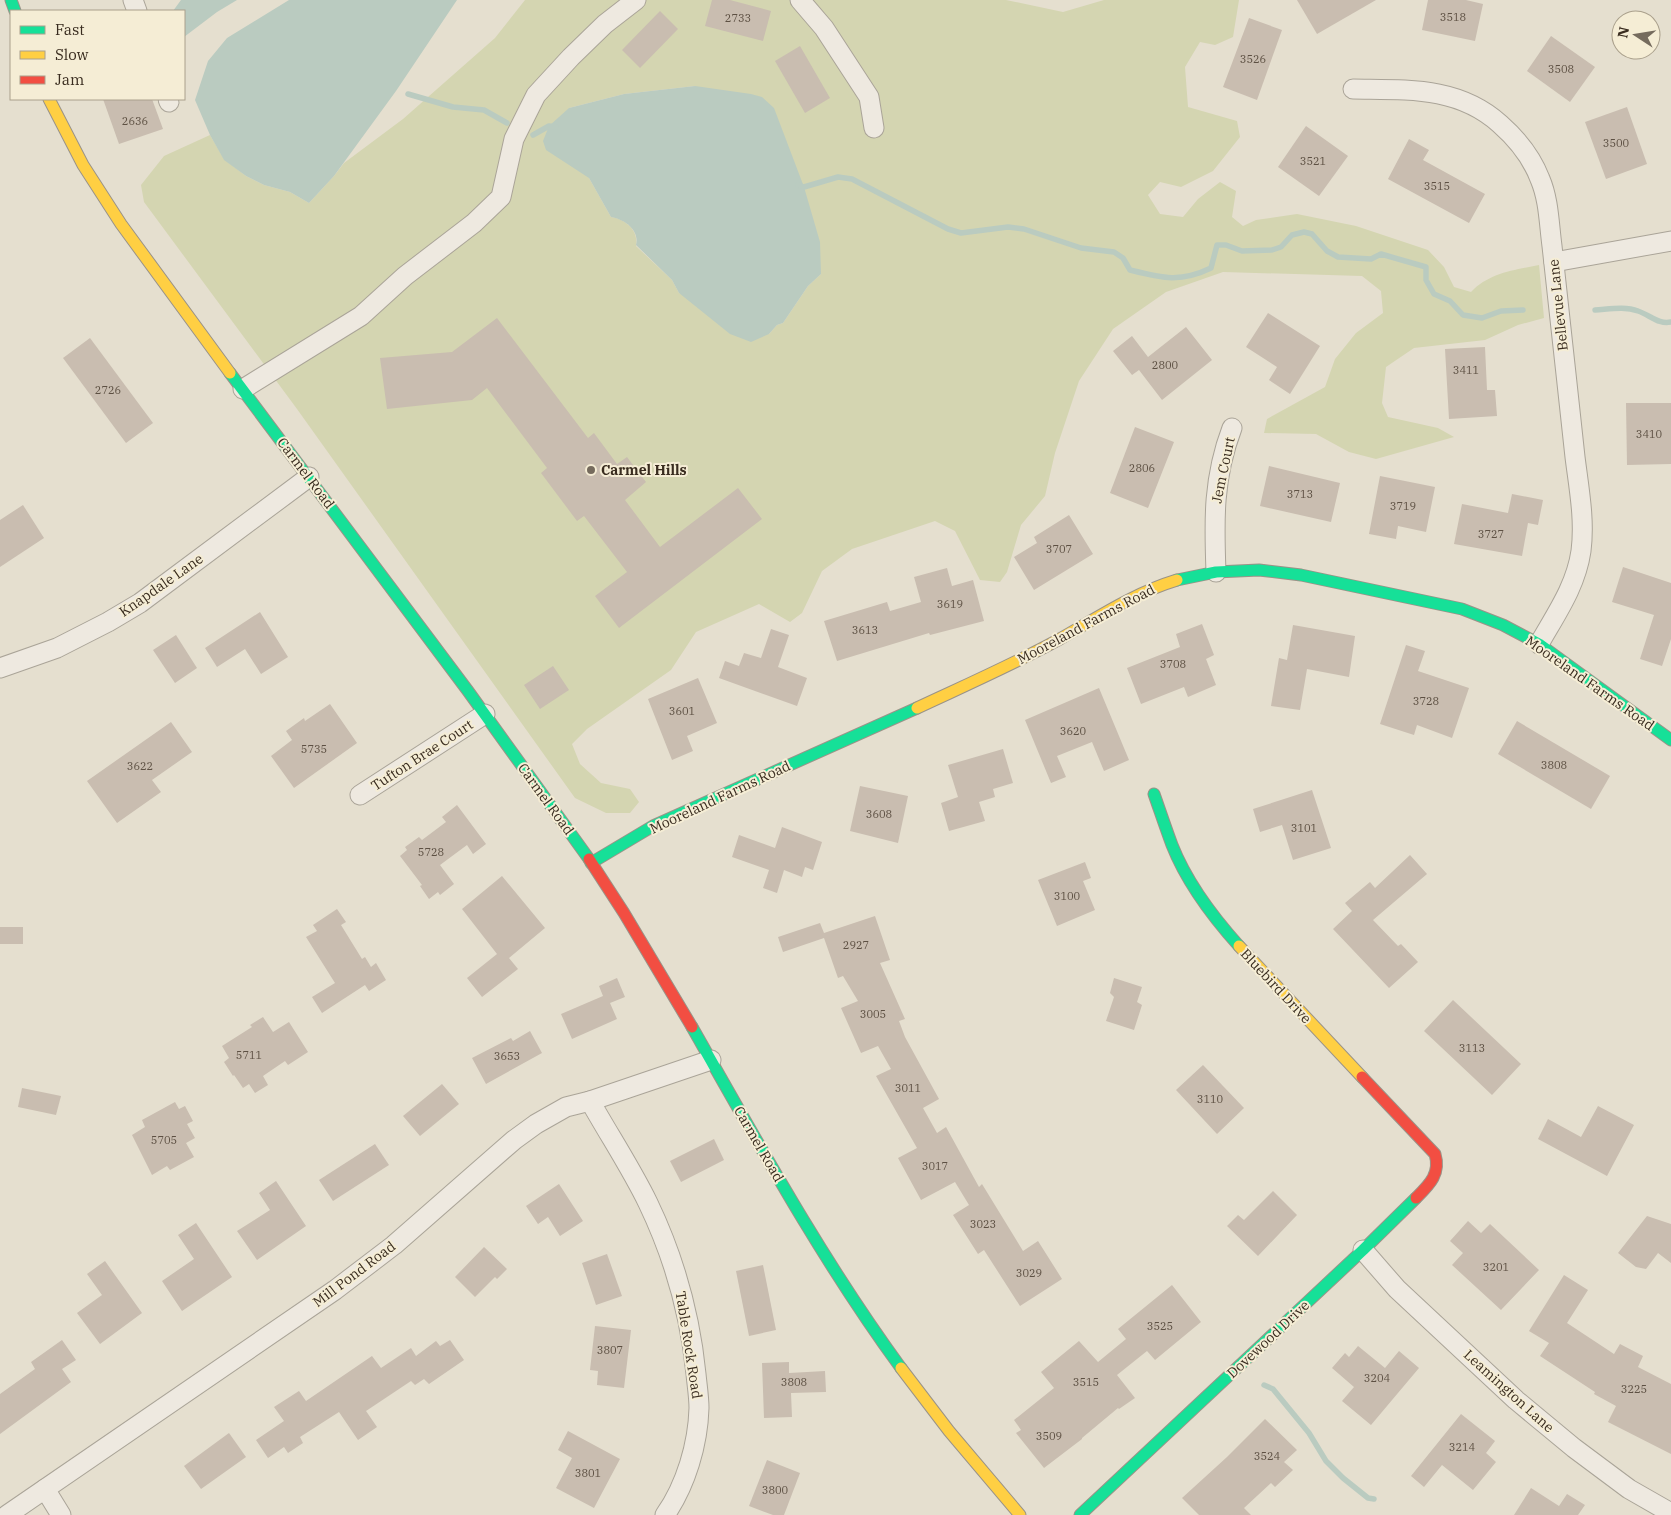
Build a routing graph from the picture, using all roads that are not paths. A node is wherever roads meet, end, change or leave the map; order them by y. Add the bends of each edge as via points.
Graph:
1 (636, 0) edge
2 (800, 0) edge
3 (1354, 89) dead end
4 (50, 100) edge
5 (874, 128) dead end
6 (1671, 241) edge
7 (1554, 262) junction
8 (243, 388) junction
9 (1232, 428) dead end
10 (309, 477) junction
11 (1216, 572) junction
12 (1539, 644) junction
13 (0, 668) edge
14 (485, 714) junction
15 (1671, 740) edge
16 (1154, 794) dead end
17 (360, 795) dead end
18 (591, 863) junction
19 (711, 1060) junction
20 (590, 1101) junction
21 (1435, 1154) joint
22 (1363, 1250) junction
23 (45, 1489) junction
24 (1671, 1513) edge
25 (7, 1515) edge
26 (62, 1515) edge
27 (665, 1515) edge
28 (1020, 1515) edge
29 (1080, 1515) edge

1 - 8 street via 605,24 536,95 514,139 501,197 361,316
2 - 5 street via 824,28 868,98
3 - 7 street, Bellevue Lane via 1440,93 1463,100 1501,124 1520,144 1540,179
4 - 8 street, Carmel Road via 83,165 121,224
6 - 7 street
7 - 12 street, Bellevue Lane via 1583,531 1576,573
8 - 10 street, Carmel Road
9 - 11 street, Jem Court via 1218,477 1214,506
10 - 13 street, Knapdale Lane via 125,612 57,648
10 - 14 street, Carmel Road
11 - 12 street, Mooreland Farms Road via 1260,570 1301,575 1425,600 1462,609
11 - 18 street, Mooreland Farms Road via 1182,578 1132,597 981,679 653,826
12 - 15 street, Mooreland Farms Road
14 - 17 street, Tufton Brae Court
14 - 18 street, Carmel Road
16 - 21 street, Bluebird Drive via 1172,847 1218,923
18 - 19 street, Carmel Road
19 - 20 street, Mill Pond Road
19 - 28 street, Carmel Road via 799,1213 871,1327 983,1473
20 - 23 street, Mill Pond Road via 566,1107 536,1124 394,1245 335,1290
20 - 27 street, Table Rock Road via 648,1202 669,1251 688,1319 699,1407 695,1444 685,1478
21 - 22 street, Dovewood Drive via 1437,1173 1431,1183
22 - 24 street, Leamington Lane via 1397,1289 1516,1400 1629,1489
22 - 29 street, Dovewood Drive
23 - 25 street, Mill Pond Road
23 - 26 street

